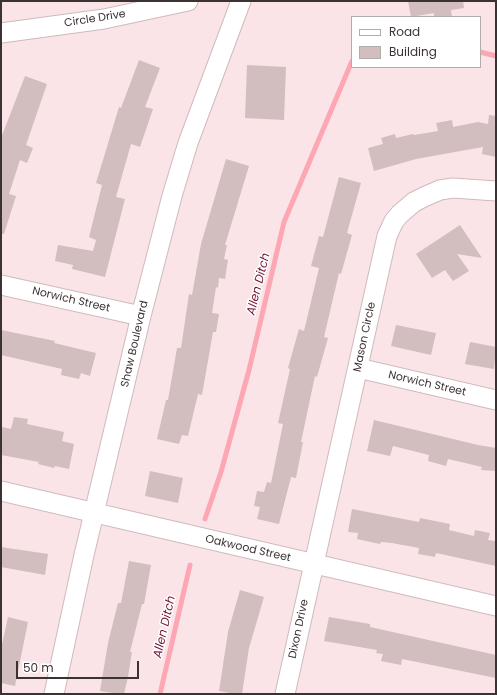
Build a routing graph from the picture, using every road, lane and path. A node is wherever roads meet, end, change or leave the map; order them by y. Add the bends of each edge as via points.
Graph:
1 (188, 1) edge
2 (240, 1) edge
3 (1, 33) edge
4 (496, 191) edge
5 (1, 285) edge
6 (141, 316) junction
7 (358, 368) junction
8 (496, 400) edge
9 (1, 491) edge
10 (96, 513) junction
11 (313, 564) junction
12 (496, 606) edge
13 (54, 694) edge
14 (285, 694) edge

1 - 3 street, Circle Drive via 104,19
2 - 6 street, Shaw Boulevard via 188,143
4 - 7 street, Mason Circle via 453,188 440,190 414,202 394,221 387,236
5 - 6 street, Norwich Street
6 - 10 street, Shaw Boulevard
7 - 8 street, Norwich Street
7 - 11 street, Mason Circle
9 - 10 street, Oakwood Street
10 - 11 street, Oakwood Street
10 - 13 street, Shaw Boulevard via 84,555
11 - 12 street, Oakwood Street
11 - 14 street, Dixon Drive

